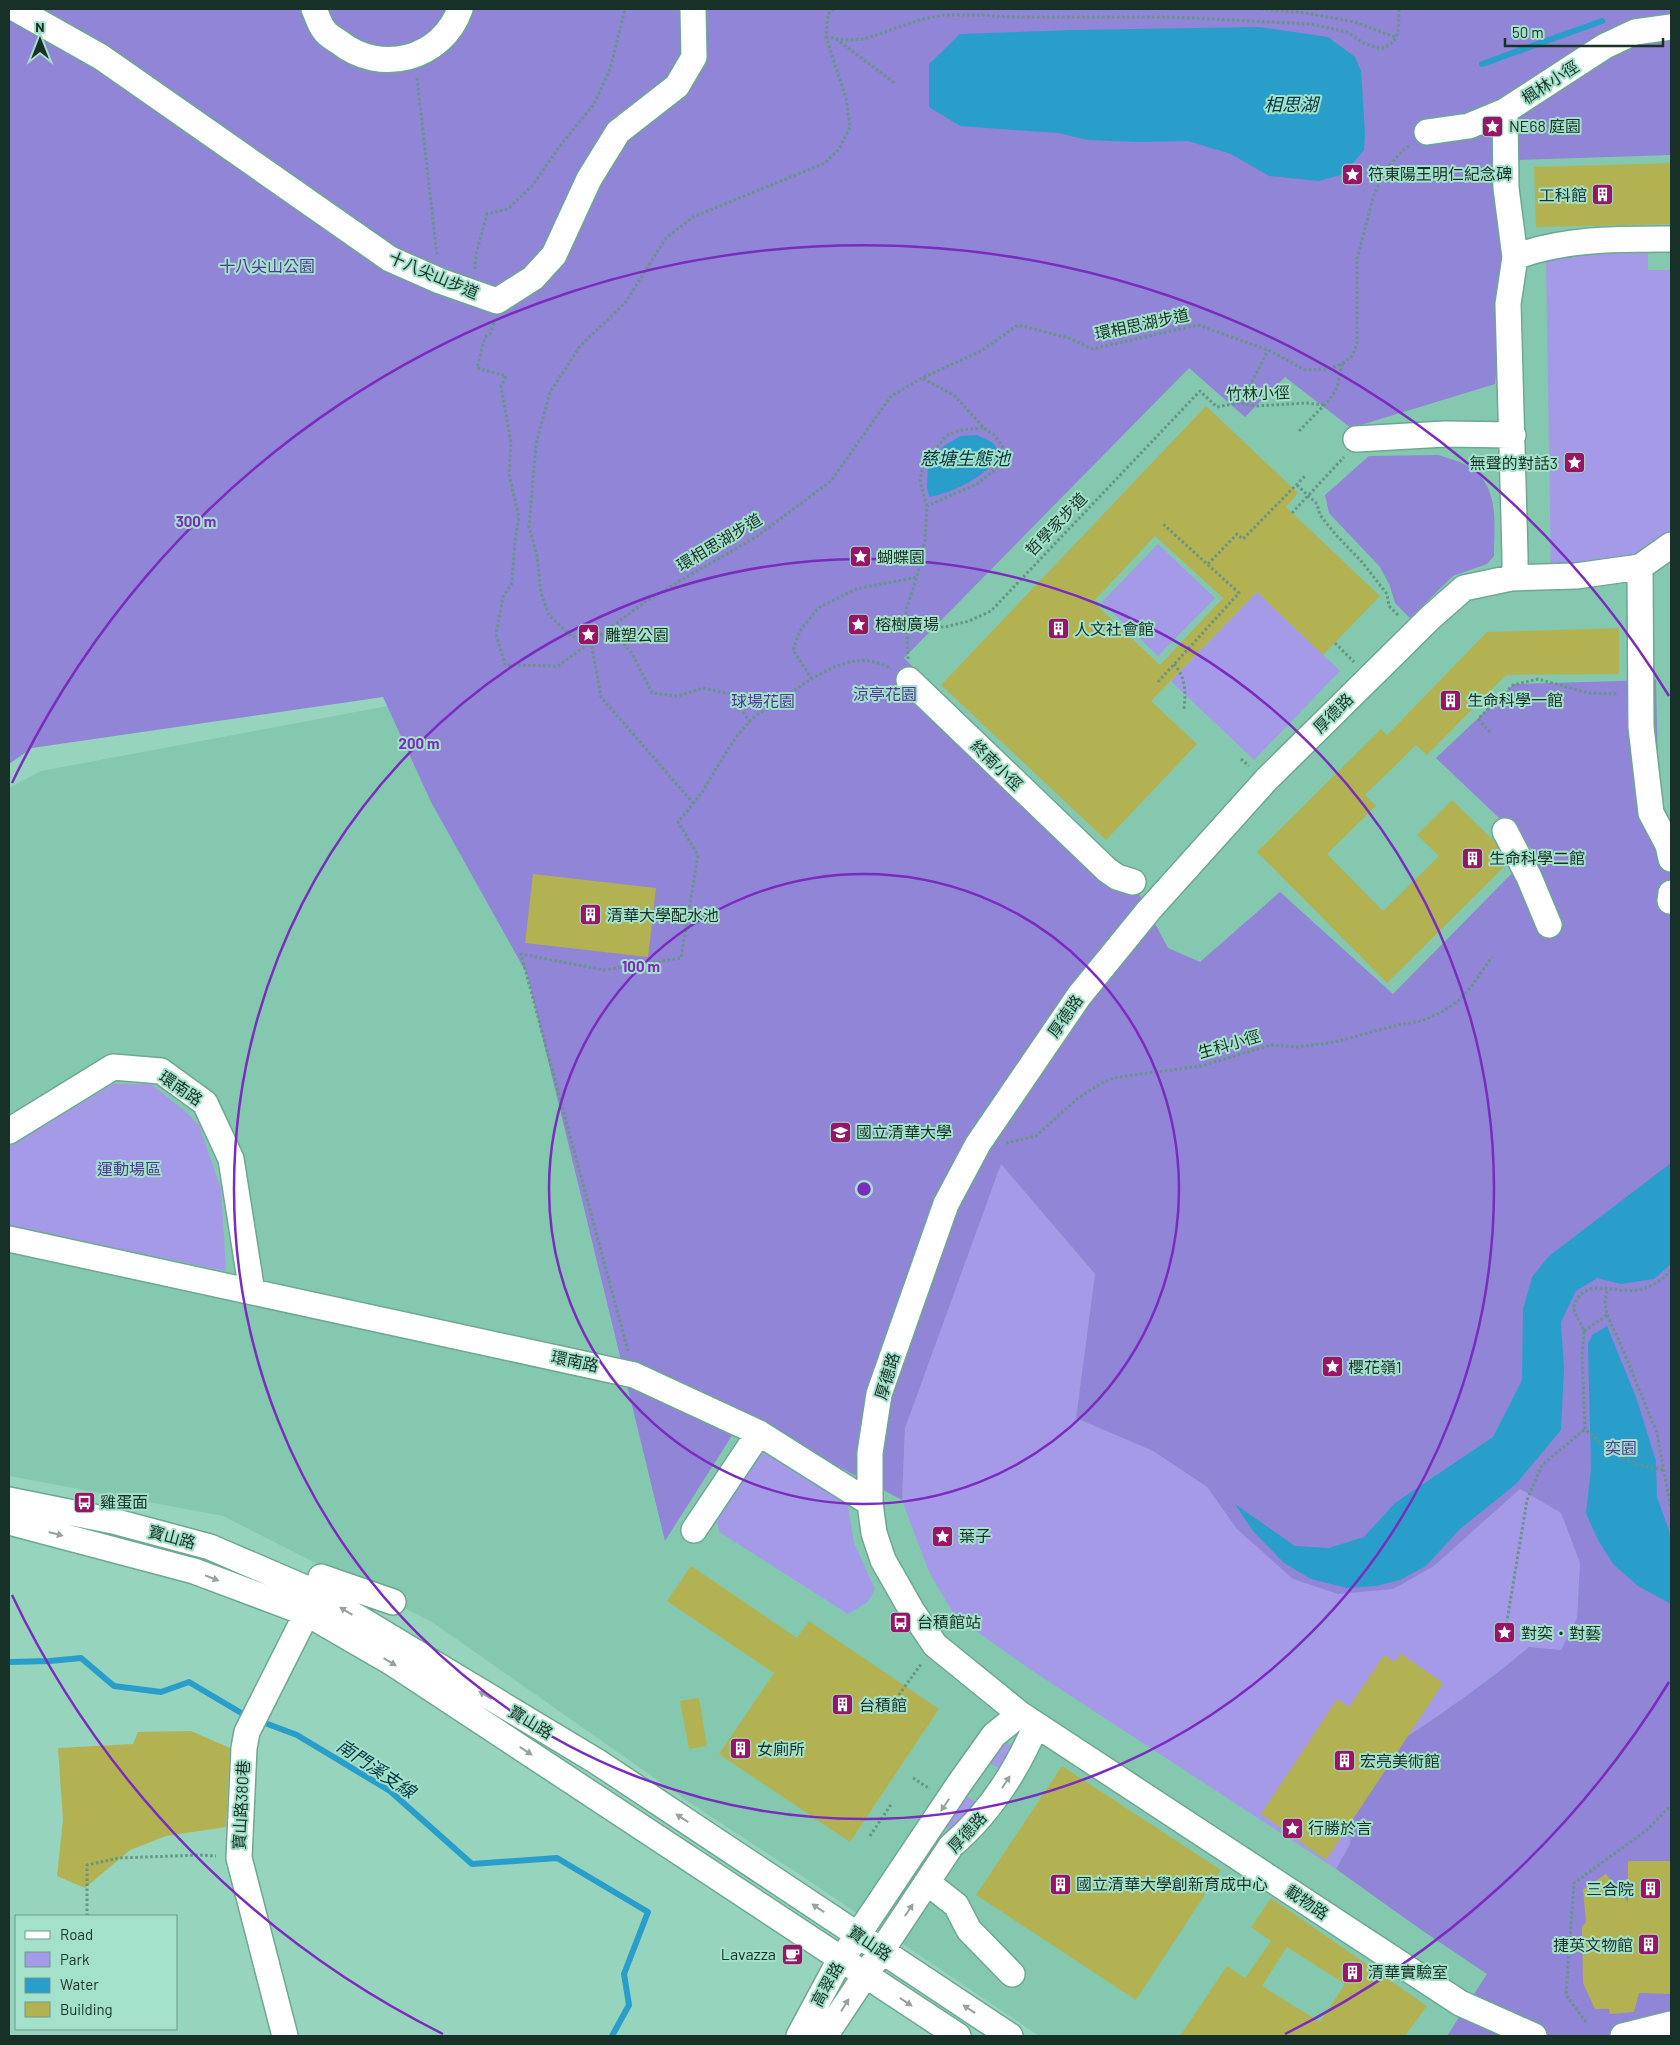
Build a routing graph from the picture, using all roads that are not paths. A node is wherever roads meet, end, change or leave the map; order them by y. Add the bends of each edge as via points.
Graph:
1 (16, 9) edge
2 (314, 9) edge
3 (460, 9) edge
4 (693, 9) edge
5 (1671, 27) edge
6 (1505, 111) junction
7 (1427, 132) road end
8 (1671, 238) edge
9 (1515, 257) junction
10 (1513, 434) junction
11 (1356, 439) road end
12 (1671, 545) edge
13 (1640, 567) junction
14 (1511, 578) junction
15 (909, 680) road end
16 (1505, 831) dead end
17 (1671, 859) edge
18 (1133, 882) dead end
19 (1549, 925) dead end
20 (9, 1131) edge
21 (9, 1239) edge
22 (252, 1292) junction
23 (759, 1433) junction
24 (9, 1500) edge
25 (870, 1503) junction
26 (9, 1522) edge
27 (694, 1530) dead end
28 (393, 1602) dead end
29 (311, 1603) junction
30 (1028, 1720) junction
31 (928, 1883) junction
32 (858, 1934) junction
33 (882, 1951) junction
34 (841, 1959) junction
35 (1012, 1974) dead end
36 (865, 1975) junction
37 (1671, 2024) edge
38 (285, 2036) edge
39 (799, 2036) edge
40 (825, 2036) edge
41 (958, 2036) edge
42 (1010, 2036) edge
43 (1534, 2036) edge
44 (1623, 2036) edge

1 - 4 street, 十八尖山步道 via 101,57 390,259 440,282 497,301 533,278 554,255 589,179 618,132 677,86 694,57
2 - 3 street via 324,30 349,51 371,59 390,60 414,56 433,46 449,29
5 - 6 street, 楓林小徑 via 1634,32 1605,46
6 - 7 street, 楓林小徑 via 1469,126
6 - 9 street via 1506,188
8 - 9 street via 1567,242
9 - 10 street via 1508,304
10 - 11 street
10 - 14 street via 1515,555
12 - 13 street, 厚德路
13 - 14 street, 厚德路 via 1576,576
13 - 17 street via 1641,728 1651,813 1668,845
14 - 25 street, 厚德路 via 1464,588 1431,617 1266,780 1149,910 1079,996 978,1144 946,1204 880,1394 870,1453
15 - 18 street, 終南小徑 via 1084,849 1117,877
16 - 19 street via 1530,877
20 - 22 street, 環南路 via 112,1067 161,1071 205,1103 231,1159
21 - 22 street, 環南路
22 - 23 street, 環南路 via 634,1375
23 - 25 street, 環南路
23 - 27 street
24 - 29 street, 寶山路 via 210,1547
25 - 30 street, 厚德路 via 874,1533 883,1560 934,1645
26 -> 29 street, 寶山路
28 - 29 street, 寶山路380巷 via 321,1577
32 -> 29 street, 寶山路 via 596,1761
29 -> 34 street, 寶山路 via 394,1664
29 - 38 street, 寶山路380巷 via 252,1721 244,1748 239,1858
31 -> 30 street, 厚德路 via 951,1846 989,1808 1023,1756
30 -> 32 street, 厚德路 via 994,1735
30 - 43 street, 載物路 via 1460,2003
33 -> 31 street, 厚德路
31 - 35 street via 956,1905 969,1930
32 - 33 street, 寶山路
32 - 34 street, 高翠路
33 - 36 street, 高翠路
42 -> 33 street, 寶山路
34 - 36 street, 寶山路
34 - 39 street, 高翠路
40 -> 36 street, 高翠路
36 -> 41 street, 寶山路
37 - 44 street

